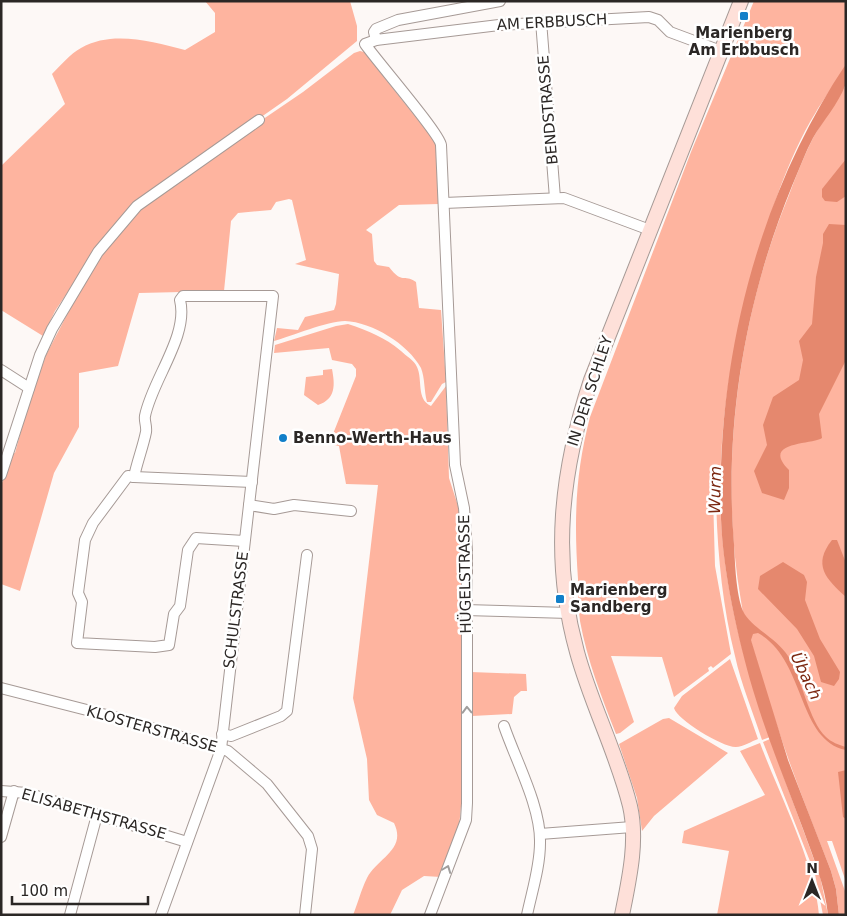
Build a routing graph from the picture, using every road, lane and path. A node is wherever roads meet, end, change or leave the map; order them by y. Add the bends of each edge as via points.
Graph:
1 (500, 1) edge
2 (741, 1) edge
3 (541, 22) junction
4 (376, 40) junction
5 (365, 44) joint
6 (721, 51) junction
7 (259, 120) dead end
8 (555, 198) junction
9 (444, 203) junction
10 (650, 230) junction
11 (1, 370) edge
12 (29, 388) junction
13 (1, 475) edge
14 (134, 477) junction
15 (252, 482) junction
16 (341, 498) dead end
17 (250, 505) junction
18 (339, 509) junction
19 (351, 511) dead end
20 (244, 541) junction
21 (307, 555) dead end
22 (465, 610) junction
23 (569, 613) junction
24 (1, 688) edge
25 (504, 726) dead end
26 (222, 734) junction
27 (221, 748) junction
28 (1, 791) edge
29 (14, 791) junction
30 (97, 815) junction
31 (632, 827) junction
32 (540, 834) junction
33 (1, 837) edge
34 (187, 842) junction
35 (70, 915) edge
36 (160, 915) edge
37 (305, 915) edge
38 (430, 915) edge
39 (527, 915) edge
40 (622, 915) edge

1 - 4 street, AM ERBBUSCH via 398,20 376,29
2 - 6 street, IN DER SCHLEY
3 - 4 street, AM ERBBUSCH
3 - 6 street, AM ERBBUSCH via 649,17 658,20 670,32
3 - 8 street, BENDSTRASSE
4 - 5 street, AM ERBBUSCH
5 - 9 street, HÜGELSTRASSE via 440,140
6 - 10 street, IN DER SCHLEY
7 - 12 street via 137,206 114,232 98,252 52,329
8 - 9 street
8 - 10 street via 572,200
9 - 22 street, HÜGELSTRASSE via 454,465 464,508 466,543
10 - 23 street, IN DER SCHLEY via 591,380 570,450 562,545
11 - 12 street
12 - 13 street
14 - 15 street
14 - 15 street, SCHULSTRASSE via 147,429 144,418 158,377 170,356 183,312 181,298 273,296
14 - 20 street via 128,476 93,523 86,540 78,593 82,603 77,643 169,646 192,542 196,538
15 - 17 street, SCHULSTRASSE
16 - 18 street
17 - 18 street via 274,509 294,505
17 - 20 street, SCHULSTRASSE
18 - 19 street
20 - 26 street, SCHULSTRASSE
21 - 26 street via 287,711 231,736
22 - 23 street
38 -> 22 street, HÜGELSTRASSE via 466,820
23 - 31 street, IN DER SCHLEY via 588,687 630,806
24 - 27 street, KLOSTERSTRASSE
25 - 32 street via 535,808
26 - 27 street, SCHULSTRASSE
27 - 34 street, SCHULSTRASSE
27 - 37 street, KLOSTERSTRASSE via 267,784 308,836 312,849
28 - 29 street, ELISABETHSTRASSE
29 - 30 street, ELISABETHSTRASSE
29 - 33 street
30 - 34 street, ELISABETHSTRASSE
30 - 35 street
31 - 32 street
31 - 40 street, IN DER SCHLEY via 632,852
32 - 39 street via 538,863
34 - 36 street, SCHULSTRASSE

